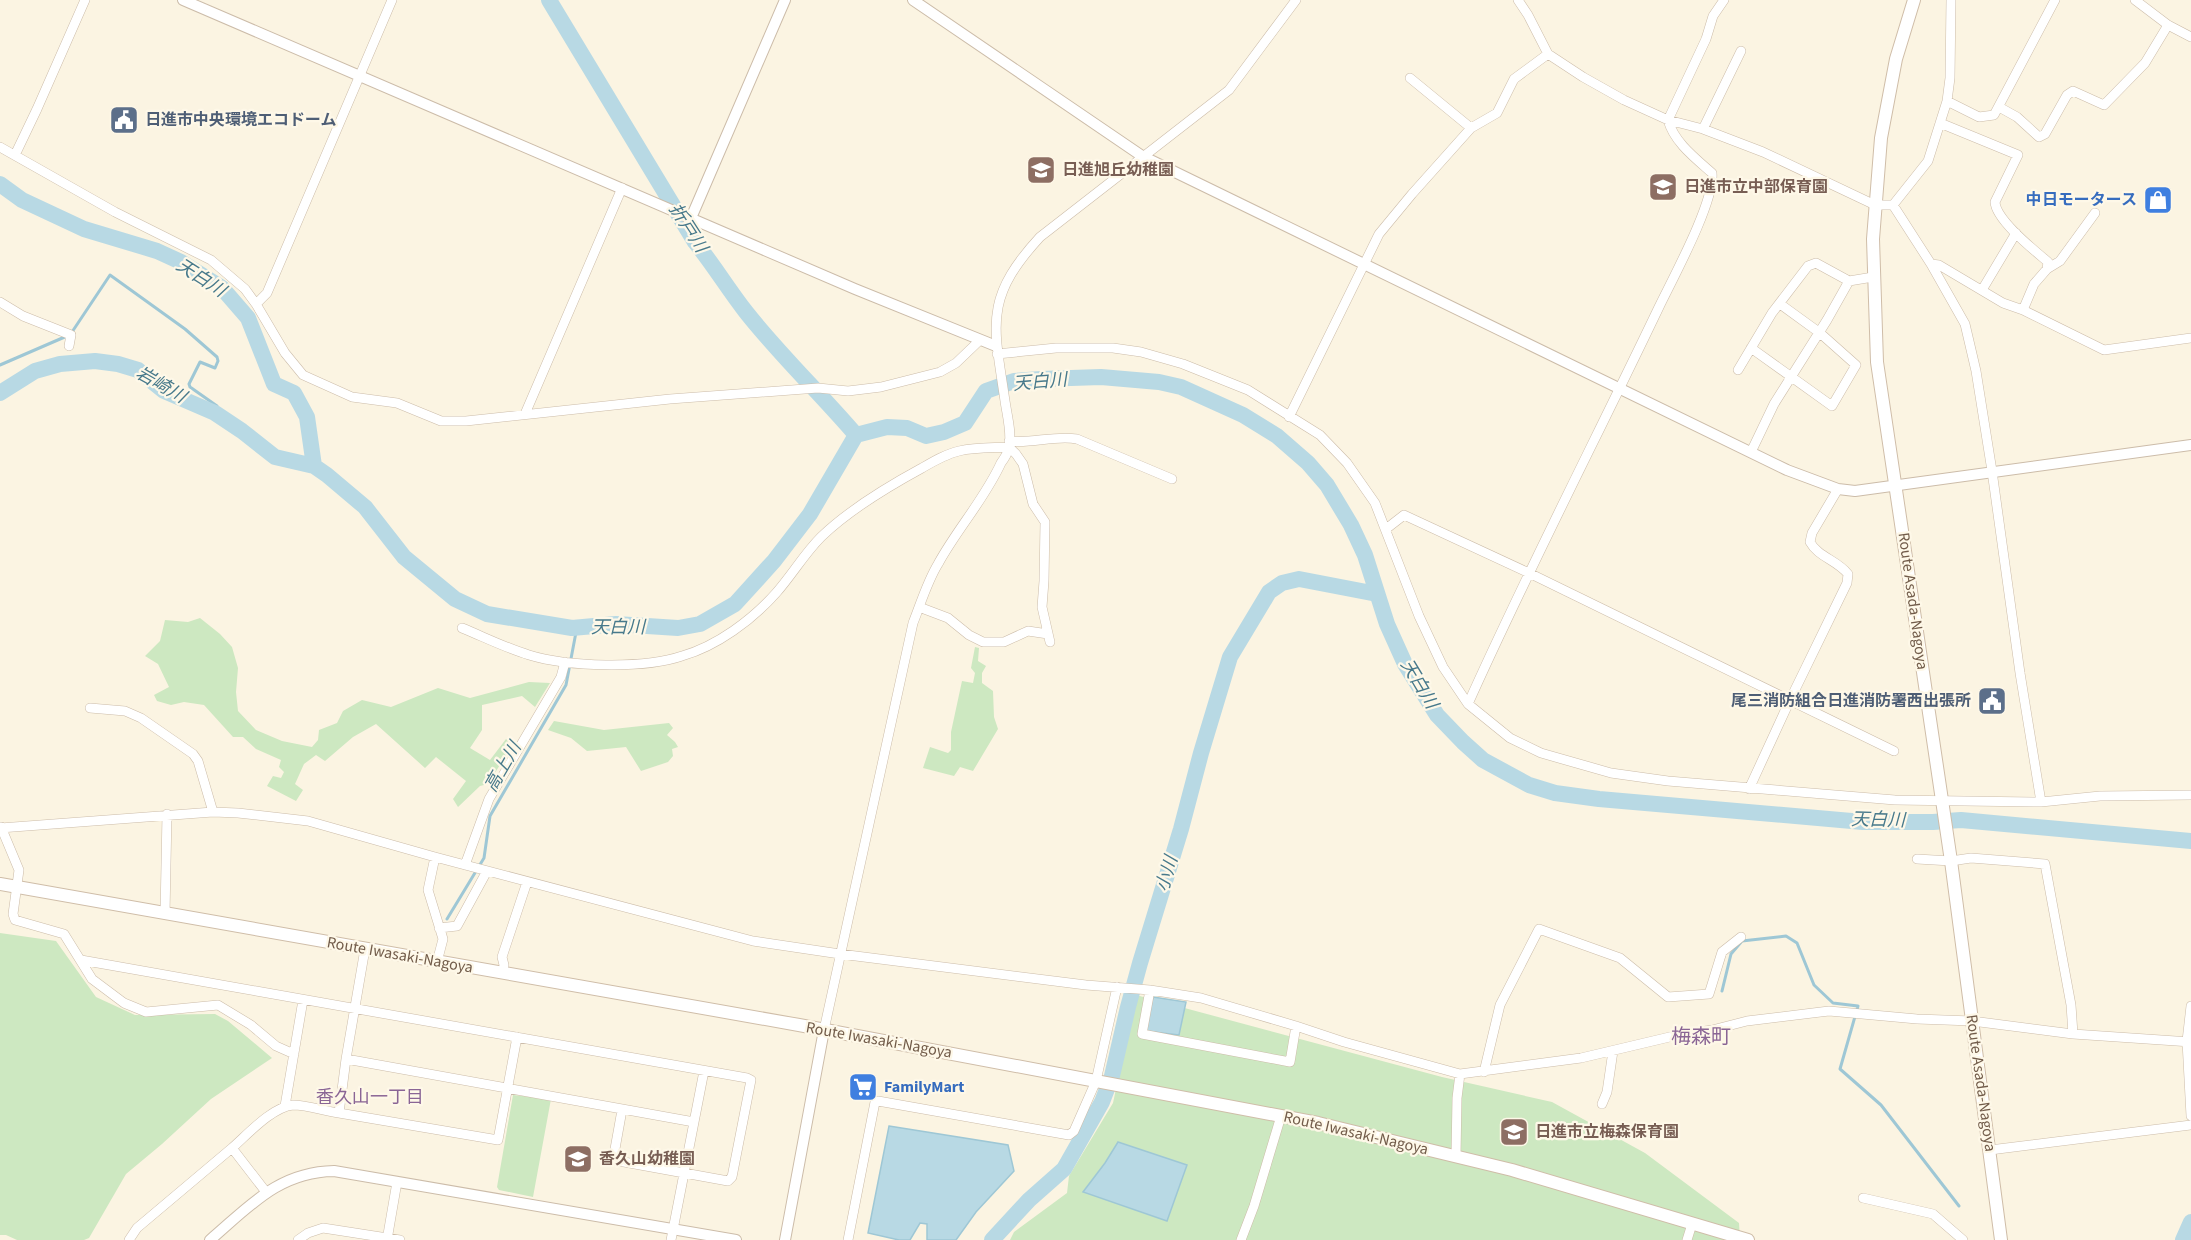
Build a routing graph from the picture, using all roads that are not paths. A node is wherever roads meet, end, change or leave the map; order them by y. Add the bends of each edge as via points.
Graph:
1 (85, 0) edge
2 (183, 0) edge
3 (392, 0) edge
4 (785, 0) edge
5 (913, 0) edge
6 (1296, 0) edge
7 (1518, 0) edge
8 (1724, 0) edge
9 (1914, 0) edge
10 (1951, 0) edge
11 (2055, 0) edge
12 (2135, 0) edge
13 (2168, 25) junction
14 (2190, 36) edge
15 (1741, 51) dead end
16 (1548, 54) junction
17 (360, 76) junction
18 (1410, 78) dead end
19 (1947, 101) junction
20 (1999, 107) junction
21 (1668, 120) junction
22 (1940, 123) junction
23 (1471, 128) junction
24 (1703, 129) junction
25 (0, 147) edge
26 (15, 155) junction
27 (1142, 156) junction
28 (622, 189) junction
29 (1893, 205) junction
30 (1875, 206) junction
31 (2095, 213) dead end
32 (691, 218) junction
33 (2016, 233) junction
34 (1931, 264) junction
35 (1365, 266) junction
36 (2047, 269) junction
37 (1873, 277) junction
38 (1849, 281) junction
39 (1982, 290) junction
40 (0, 302) edge
41 (256, 304) junction
42 (1780, 304) junction
43 (2023, 310) junction
44 (1820, 333) junction
45 (2191, 338) edge
46 (979, 341) junction
47 (69, 346) dead end
48 (1751, 348) junction
49 (997, 350) junction
50 (1738, 370) dead end
51 (1792, 376) junction
52 (1620, 388) junction
53 (525, 414) junction
54 (1289, 417) junction
55 (1009, 444) junction
56 (2191, 445) edge
57 (1751, 452) junction
58 (1992, 471) junction
59 (1172, 479) dead end
60 (1896, 486) junction
61 (1838, 489) junction
62 (1386, 529) junction
63 (1529, 573) junction
64 (919, 607) junction
65 (462, 628) dead end
66 (570, 662) junction
67 (1790, 700) junction
68 (1468, 704) junction
69 (90, 708) dead end
70 (1894, 751) dead end
71 (1749, 789) junction
72 (2191, 795) edge
73 (1942, 800) junction
74 (2041, 802) junction
75 (213, 812) junction
76 (167, 814) junction
77 (0, 827) edge
78 (435, 857) junction
79 (1917, 859) dead end
80 (1951, 861) junction
81 (477, 868) junction
82 (527, 882) junction
83 (0, 884) edge
84 (18, 887) junction
85 (165, 914) junction
86 (440, 928) junction
87 (1741, 937) dead end
88 (365, 949) junction
89 (840, 954) junction
90 (81, 960) junction
91 (437, 962) junction
92 (503, 973) junction
93 (1121, 987) junction
94 (1145, 989) junction
95 (303, 1000) junction
96 (2191, 1006) edge
97 (355, 1007) junction
98 (1972, 1021) junction
99 (1296, 1026) junction
100 (824, 1030) junction
101 (2073, 1034) junction
102 (517, 1037) junction
103 (2189, 1041) edge
104 (1612, 1051) junction
105 (294, 1054) junction
106 (346, 1059) junction
107 (704, 1071) junction
108 (1484, 1072) junction
109 (1460, 1074) junction
110 (1100, 1082) junction
111 (507, 1089) junction
112 (1602, 1104) dead end
113 (285, 1106) junction
114 (622, 1110) junction
115 (339, 1113) junction
116 (1281, 1116) junction
117 (2191, 1116) edge
118 (694, 1122) junction
119 (2191, 1125) edge
120 (232, 1148) junction
121 (1990, 1150) junction
122 (1456, 1155) junction
123 (684, 1173) junction
124 (397, 1182) junction
125 (266, 1192) junction
126 (1863, 1198) dead end
127 (1692, 1224) junction
128 (672, 1235) edge
129 (387, 1239) edge
130 (129, 1240) edge
131 (210, 1240) edge
132 (298, 1240) edge
133 (400, 1240) edge
134 (736, 1240) edge
135 (785, 1240) edge
136 (848, 1240) edge
137 (1241, 1240) edge
138 (1687, 1240) edge
139 (1748, 1240) edge
140 (1963, 1240) edge
141 (2001, 1240) edge

1 - 26 street
2 - 17 street
3 - 17 street
4 - 32 street
5 - 27 street
6 - 27 street via 1228,90
7 - 16 street
8 - 21 street via 1713,16
9 - 30 main road, Route Asada-Nagoya via 1887,103
10 - 19 street
11 - 20 street
12 - 13 street
13 - 14 street
13 - 20 street via 2145,63 2104,105 2073,91 2045,134 2039,137 2018,117
15 - 24 street
16 - 21 street via 1624,100
16 - 23 street via 1514,79 1497,113
17 - 28 street
17 - 41 street via 267,292
18 - 23 street
19 - 20 street via 1984,117 1994,115
19 - 22 street
21 - 24 street
21 - 52 street via 1671,132 1712,173 1713,181 1698,225
22 - 29 street via 1928,161
22 - 33 street via 2018,155 1995,202 1995,209
23 - 35 street via 1379,234
24 - 30 street via 1763,152
25 - 26 street
26 - 41 street via 115,212 211,260 245,289
27 - 35 street
27 - 49 street via 1040,237 1012,270 998,302
28 - 32 street
28 - 53 street
29 - 30 street
29 - 34 street
30 - 37 main road, Route Asada-Nagoya
31 - 36 street via 2060,261
32 - 46 street
33 - 36 street via 2048,262
33 - 39 street
34 - 39 street
34 - 58 street via 1965,324
35 - 52 street
35 - 54 street
36 - 43 street via 2034,284
37 - 38 street
37 - 60 main road, Route Asada-Nagoya via 1877,362
38 - 42 street via 1816,263 1808,266
38 - 44 street
39 - 43 street
40 - 47 street via 22,316 71,335
41 - 53 street via 303,375 352,397 397,403 441,421
42 - 44 street
42 - 48 street
43 - 45 street via 2104,350
44 - 51 street
44 - 51 street via 1856,365 1832,406
46 - 49 street
46 - 53 street via 940,372 882,387 670,399
48 - 50 street
48 - 51 street
49 - 54 street via 1113,348 1141,352 1225,379
49 - 55 street
51 - 57 street
52 - 57 street
52 - 63 street
54 - 62 street via 1320,435 1347,463 1375,503
55 - 59 street via 1077,439
55 - 64 street via 997,473 937,564
55 - 64 street via 1023,465 1033,504 1045,522 1042,607 1049,638 1028,631 1004,642 983,642 948,618
55 - 66 street via 945,456 892,485 835,524 809,550 776,594 729,634 700,649 662,661
56 - 58 street
57 - 61 street
58 - 60 street
58 - 74 street
60 - 61 street
60 - 73 main road, Route Asada-Nagoya
61 - 67 street via 1810,542 1814,550 1842,566 1848,574 1847,583
62 - 63 street via 1404,515
62 - 68 street via 1419,616 1443,667
63 - 67 street
63 - 68 street
64 - 89 street
65 - 66 street via 529,655
66 - 81 street via 489,799
67 - 70 street
67 - 71 street
68 - 71 street via 1510,738 1565,760 1611,772
69 - 75 street via 125,711 141,718 193,754
71 - 73 street via 1895,801
72 - 74 street via 2100,796
73 - 74 street
73 - 80 main road, Route Asada-Nagoya
75 - 76 street
75 - 78 street via 308,821
76 - 77 street
76 - 85 street
77 - 84 street via 18,866
78 - 81 street
78 - 86 street via 428,890
79 - 80 street
80 - 98 main road, Route Asada-Nagoya
80 - 101 street via 1971,858 2045,864 2072,1005
81 - 82 street
81 - 86 street via 457,926
82 - 89 street via 753,941
82 - 92 street via 502,957
83 - 84 main road, Route Iwasaki-Nagoya
84 - 85 main road, Route Iwasaki-Nagoya
84 - 90 street via 15,920 62,932
85 - 88 main road, Route Iwasaki-Nagoya
86 - 91 street
87 - 108 street via 1722,952 1709,994 1668,997 1620,958 1539,929 1500,1005
88 - 91 main road, Route Iwasaki-Nagoya
88 - 97 street
89 - 93 street
89 - 100 street
90 - 95 street
90 - 105 street via 92,979 136,1009 146,1012 218,1005 276,1046
91 - 92 main road, Route Iwasaki-Nagoya
92 - 100 main road, Route Iwasaki-Nagoya
93 - 94 street
93 - 110 street
94 - 99 street via 1201,998
94 - 99 street via 1142,1034 1290,1062
95 - 97 street
95 - 105 street
96 - 103 street
97 - 102 street
97 - 106 street
98 - 101 street
98 - 104 street via 1829,1011 1747,1021
98 - 121 main road, Route Asada-Nagoya
99 - 109 street
100 - 110 main road, Route Iwasaki-Nagoya
100 - 135 street
101 - 103 street
102 - 107 street
102 - 111 street
103 - 117 street
104 - 108 street
104 - 112 street
105 - 113 street
106 - 111 street
106 - 115 street
107 - 118 street
107 - 123 street via 747,1078 751,1087 731,1180
108 - 109 street
109 - 122 street
110 - 116 main road, Route Iwasaki-Nagoya
110 - 136 street via 1069,1135 875,1102
111 - 114 street
111 - 115 street via 498,1140
113 - 115 street
113 - 120 street
114 - 118 street
114 - 123 street via 613,1161
116 - 122 main road, Route Iwasaki-Nagoya
116 - 137 street
118 - 123 street
119 - 121 street
120 - 125 street
120 - 130 street via 137,1228
121 - 141 main road, Route Asada-Nagoya
122 - 127 main road, Route Iwasaki-Nagoya
123 - 128 street
124 - 125 street via 325,1171 300,1175
124 - 128 street
124 - 129 street
125 - 131 street
126 - 140 street via 1933,1214
127 - 138 street
127 - 139 main road, Route Iwasaki-Nagoya
128 - 134 street
129 - 132 street via 323,1228
129 - 133 street

